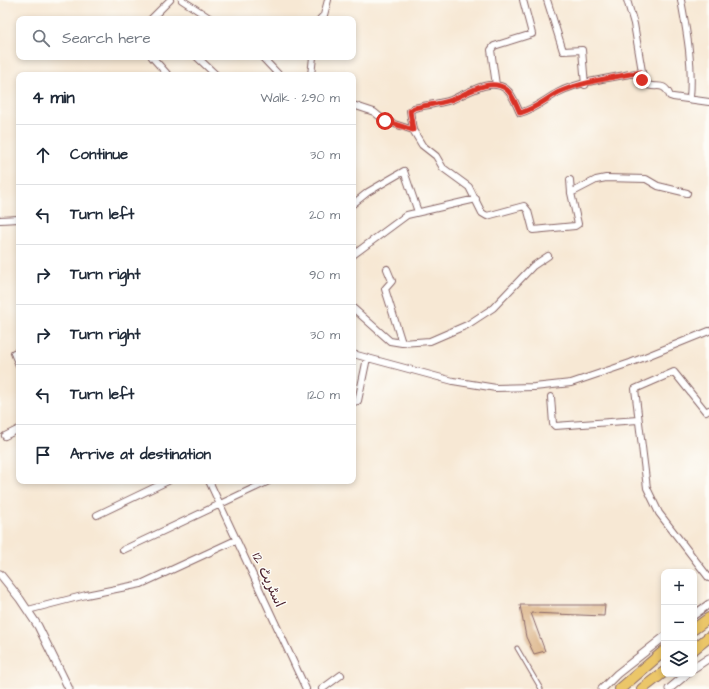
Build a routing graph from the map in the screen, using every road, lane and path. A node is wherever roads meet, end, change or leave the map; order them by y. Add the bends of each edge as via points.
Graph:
1 (170, 0) edge
2 (182, 0) edge
3 (328, 0) edge
4 (523, 0) edge
5 (547, 0) edge
6 (627, 0) edge
7 (681, 0) edge
8 (157, 16) edge
9 (206, 16) edge
10 (323, 16) edge
11 (155, 60) edge
12 (200, 60) edge
13 (265, 60) edge
14 (313, 60) edge
15 (165, 72) edge
16 (213, 72) edge
17 (276, 72) edge
18 (311, 72) edge
19 (641, 72) junction
20 (496, 85) junction
21 (585, 85) junction
22 (690, 98) junction
23 (709, 102) edge
24 (356, 106) edge
25 (413, 130) junction
26 (570, 180) dead end
27 (570, 193) junction
28 (687, 193) dead end
29 (476, 199) junction
30 (356, 202) edge
31 (418, 212) junction
32 (16, 219) edge
33 (0, 220) edge
34 (356, 254) edge
35 (548, 256) dead end
36 (387, 269) dead end
37 (356, 311) edge
38 (709, 331) edge
39 (402, 343) junction
40 (14, 353) dead end
41 (356, 355) edge
42 (16, 358) edge
43 (367, 358) junction
44 (551, 397) dead end
45 (356, 401) edge
46 (709, 410) edge
47 (638, 420) junction
48 (16, 430) edge
49 (5, 436) dead end
50 (162, 484) edge
51 (210, 484) edge
52 (252, 484) edge
53 (263, 484) edge
54 (254, 488) junction
55 (220, 505) junction
56 (97, 515) dead end
57 (236, 540) junction
58 (123, 550) dead end
59 (0, 574) edge
60 (709, 578) edge
61 (709, 604) edge
62 (28, 610) junction
63 (697, 613) edge
64 (709, 618) edge
65 (697, 627) edge
66 (709, 637) edge
67 (661, 639) edge
68 (697, 647) edge
69 (517, 648) dead end
70 (661, 654) edge
71 (709, 658) edge
72 (697, 666) edge
73 (661, 674) edge
74 (341, 676) dead end
75 (683, 677) edge
76 (69, 689) edge
77 (306, 689) edge
78 (322, 689) edge
79 (541, 689) edge
80 (602, 689) edge
81 (620, 689) edge
82 (642, 689) edge
83 (669, 689) edge

1 - 8 street
2 - 9 street
3 - 10 street
4 - 20 street via 532,34 494,46 491,50
5 - 21 street via 563,51 582,50
6 - 19 street via 634,24
7 - 22 street via 689,43 692,76
11 - 15 street
12 - 16 street
13 - 17 street
14 - 18 street
19 - 21 street
19 - 22 street via 642,80 648,86 664,87 670,96
20 - 21 street via 505,88 511,94 520,113 534,108 559,92
20 - 25 street via 483,86 450,100 414,108 409,115
22 - 23 street
24 - 25 street via 374,112 385,121
25 - 29 street via 422,145 436,156 443,168 469,188
26 - 27 street
27 - 28 street via 596,180 620,178 646,178 658,186
27 - 29 street via 578,224 535,231 532,229 526,207 487,216 482,213
29 - 31 street
30 - 31 street via 404,171
31 - 34 street via 407,214
32 - 33 street
35 - 39 street via 533,266 493,308 467,325 430,341
36 - 39 street via 392,281 386,289
37 - 39 street via 390,341
38 - 43 street via 571,384 534,387 496,388 453,381
40 - 42 street
41 - 43 street
43 - 45 street
44 - 47 street via 555,426
46 - 47 street via 706,412 674,372 635,389
47 - 60 street via 647,488 658,513
48 - 49 street
50 - 56 street
51 - 55 street, اسٹریٹ 12
52 - 54 street
53 - 54 street
54 - 55 street
55 - 57 street, اسٹریٹ 12
55 - 58 street
57 - 62 street via 141,584
57 - 77 street, اسٹریٹ 12
59 - 62 street
61 - 63 street
62 - 76 street
64 - 65 highway
66 - 68 highway
67 - 80 street
69 - 79 lane
70 - 81 highway
71 - 72 street
73 - 82 highway
74 - 78 street
75 - 83 street

